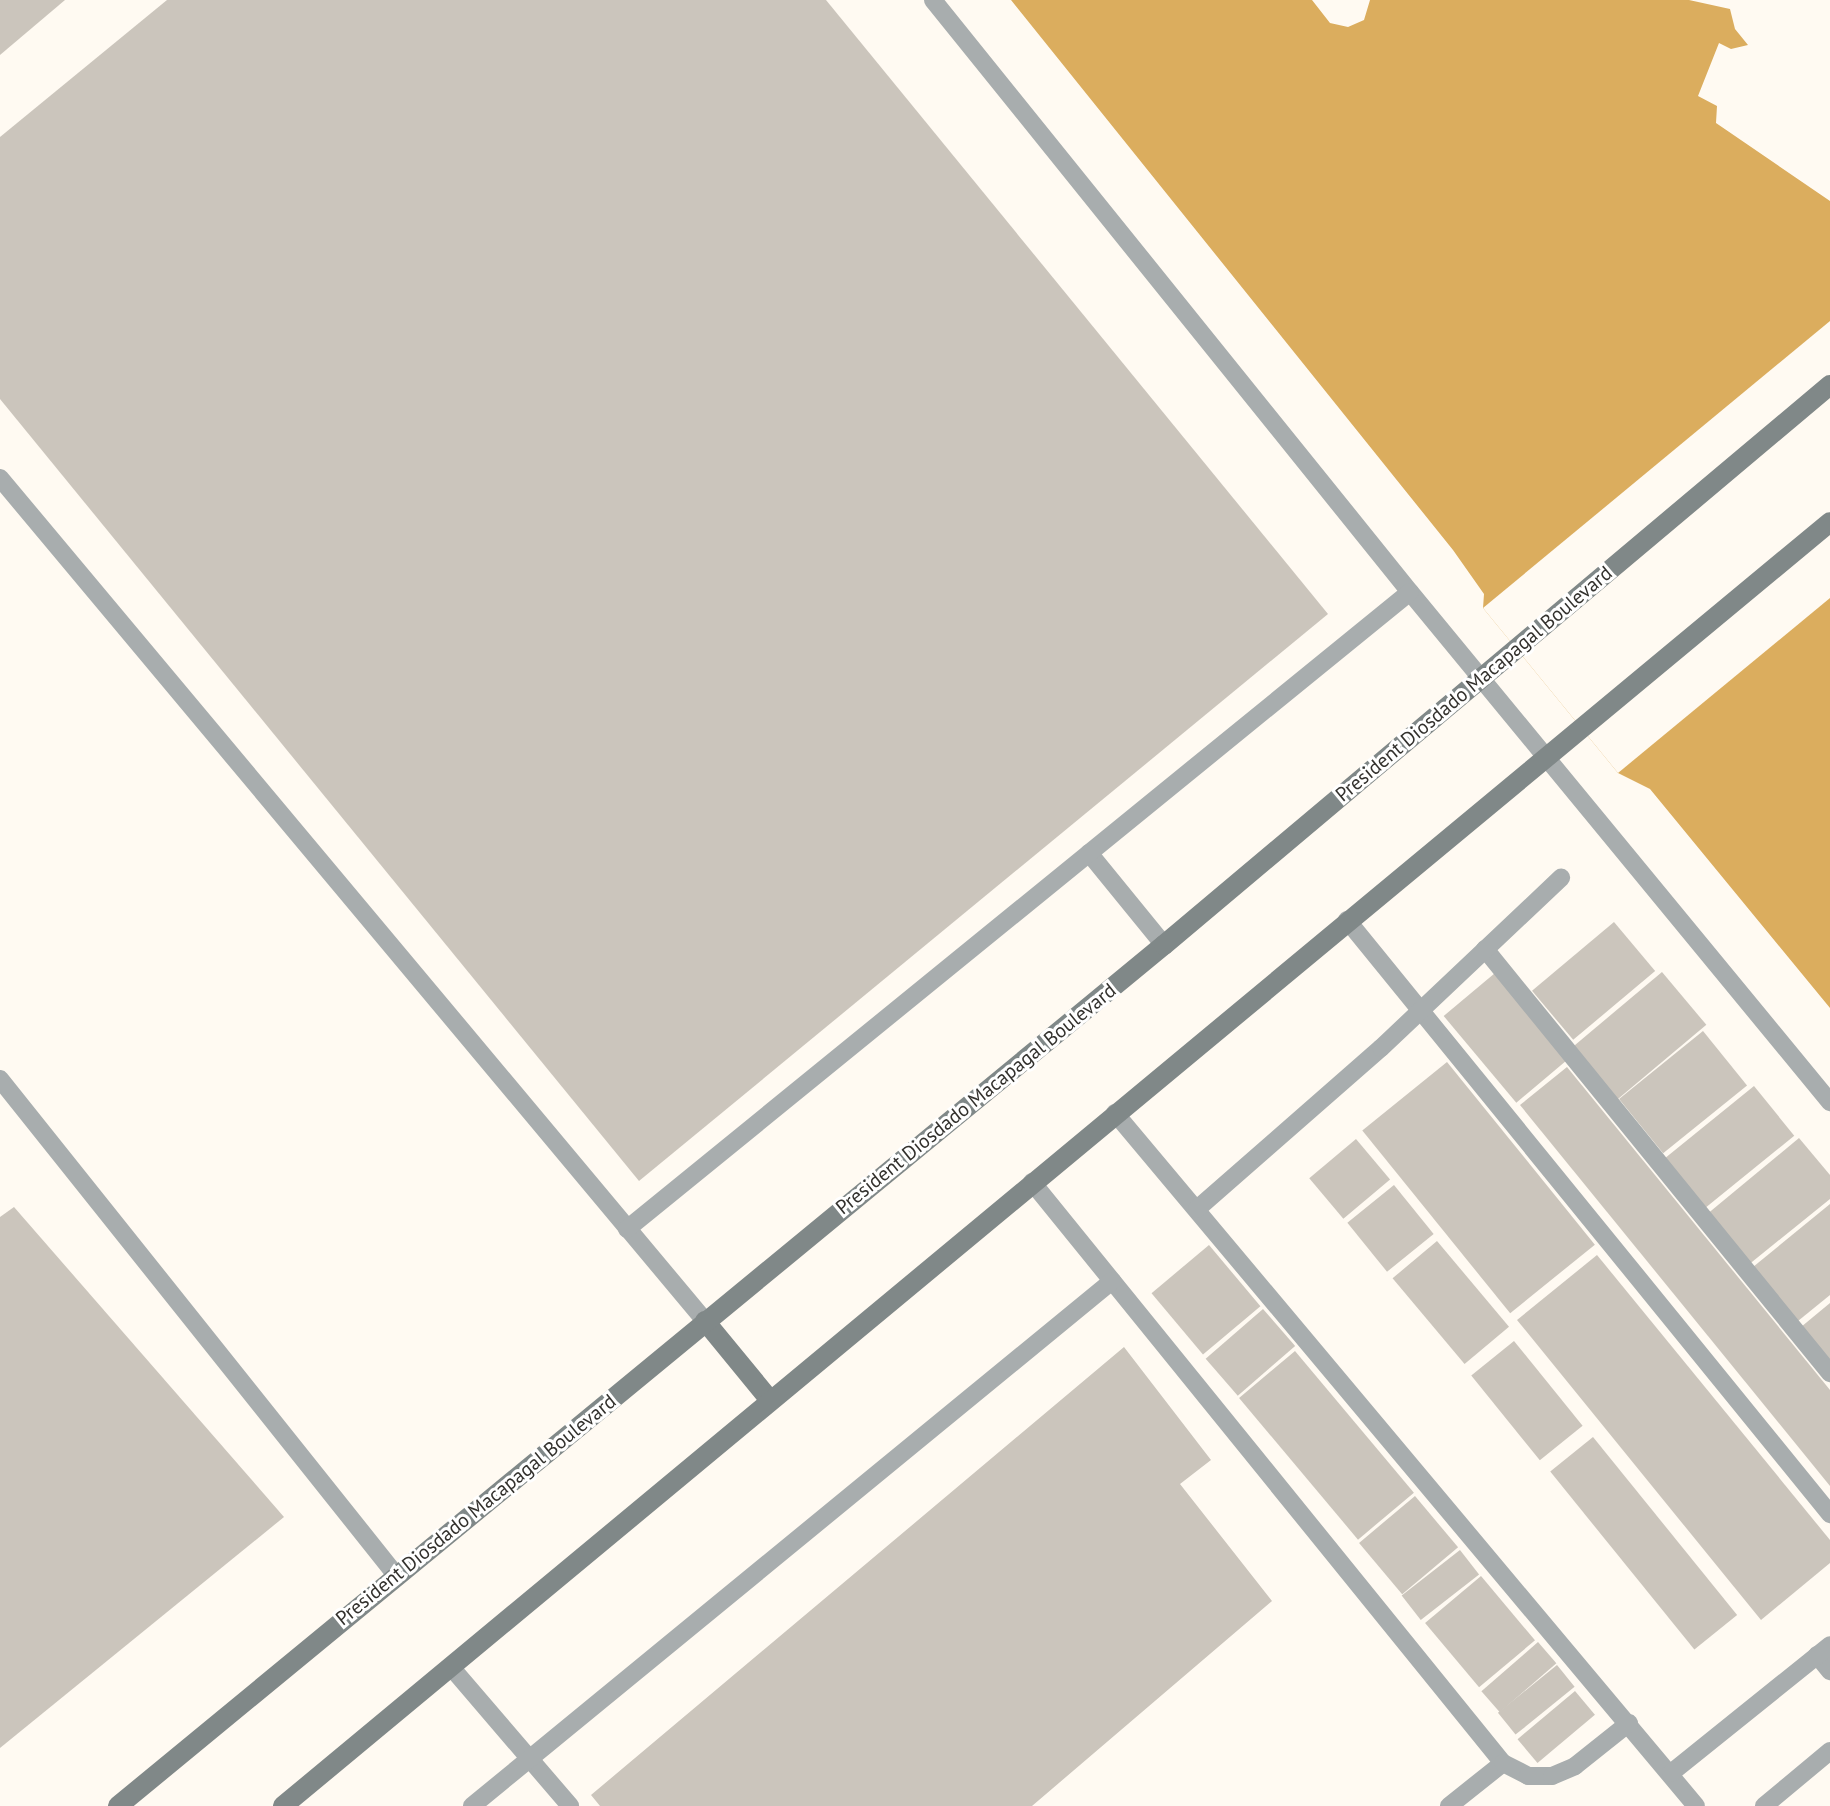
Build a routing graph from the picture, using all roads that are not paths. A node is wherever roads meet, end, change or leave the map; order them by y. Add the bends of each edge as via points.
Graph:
1 (933, 0) edge
2 (1830, 385) edge
3 (0, 478) edge
4 (1830, 522) edge
5 (1410, 592) junction
6 (1482, 677) junction
7 (1546, 754) junction
8 (1089, 853) junction
9 (1561, 878) dead end
10 (1347, 920) junction
11 (1164, 945) junction
12 (1485, 949) junction
13 (1419, 1012) junction
14 (0, 1080) edge
15 (1830, 1102) edge
16 (1115, 1113) junction
17 (1032, 1182) junction
18 (1197, 1209) junction
19 (627, 1229) junction
20 (1112, 1281) junction
21 (705, 1321) junction
22 (1830, 1373) edge
23 (769, 1399) junction
24 (1830, 1514) edge
25 (396, 1575) junction
26 (1824, 1650) edge
27 (451, 1667) junction
28 (1830, 1671) edge
29 (1629, 1723) junction
30 (1830, 1751) edge
31 (530, 1758) junction
32 (1503, 1763) junction
33 (1671, 1773) junction
34 (118, 1806) edge
35 (283, 1806) edge
36 (472, 1806) edge
37 (570, 1806) edge
38 (1449, 1806) edge
39 (1696, 1806) edge
40 (1764, 1806) edge

1 - 5 lane
2 - 6 main road, President Diosdado Macapagal Boulevard
3 - 19 lane
4 - 7 main road
5 - 6 lane
5 - 8 lane
6 - 7 lane
6 - 11 main road, President Diosdado Macapagal Boulevard
7 - 10 main road
7 - 15 lane
8 - 11 lane
8 - 19 lane
9 - 12 lane
10 - 13 lane
10 - 16 main road
11 - 21 main road, President Diosdado Macapagal Boulevard
12 - 13 lane
12 - 22 lane
13 - 18 lane
13 - 24 lane
14 - 25 lane
16 - 17 main road
16 - 18 lane
17 - 20 lane
17 - 23 main road
18 - 29 lane
19 - 21 lane
20 - 31 lane
20 - 32 lane
21 - 23 main road
21 - 25 main road, President Diosdado Macapagal Boulevard
23 - 27 main road
25 - 34 main road, President Diosdado Macapagal Boulevard
26 - 28 lane
26 - 33 lane
27 - 31 lane
27 - 35 main road
29 - 32 lane via 1575,1766 1552,1776 1528,1776
29 - 33 lane
30 - 40 lane
31 - 36 lane
31 - 37 lane
32 - 38 lane
33 - 39 lane

